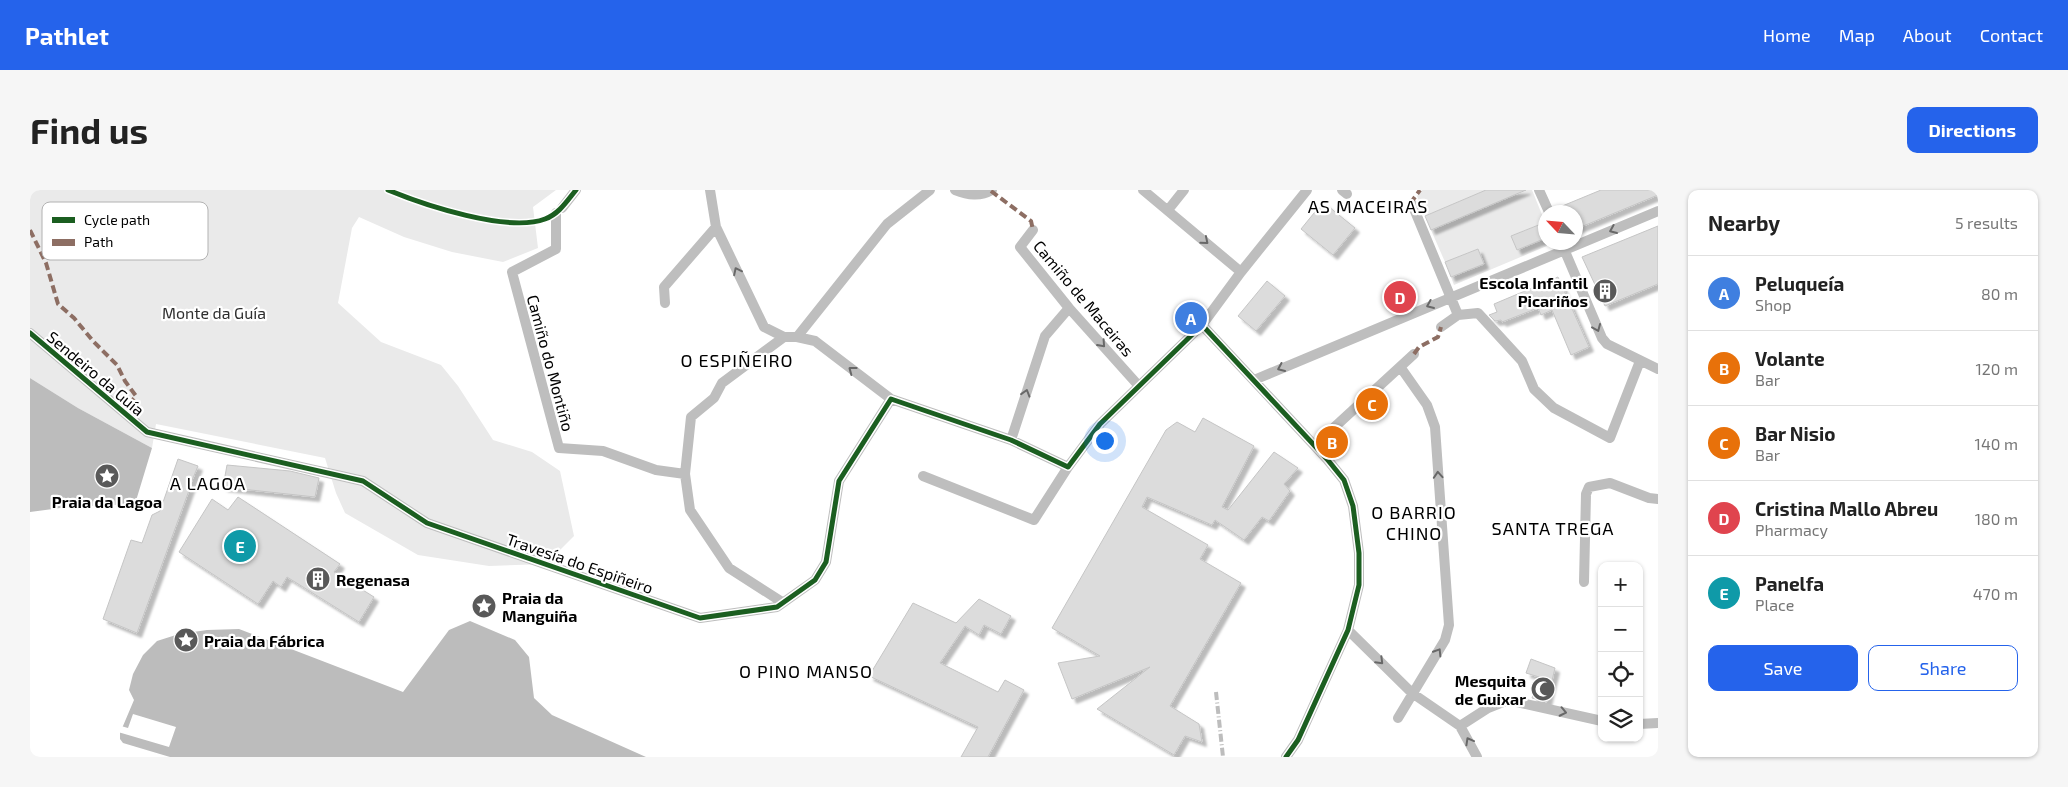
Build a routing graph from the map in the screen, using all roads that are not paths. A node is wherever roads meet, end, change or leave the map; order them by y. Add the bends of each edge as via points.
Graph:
1 (576, 190) edge
2 (710, 190) edge
3 (930, 190) edge
4 (955, 190) edge
5 (992, 190) edge
6 (1143, 190) edge
7 (1184, 190) edge
8 (1307, 190) edge
9 (1539, 190) edge
10 (1412, 204) dead end
11 (1546, 205) edge
12 (1168, 210) junction
13 (1658, 211) edge
14 (716, 227) junction
15 (1033, 230) dead end
16 (1583, 239) edge
17 (1556, 250) edge
18 (1564, 250) edge
19 (1241, 272) junction
20 (1450, 297) junction
21 (664, 303) dead end
22 (1069, 308) junction
23 (1458, 314) junction
24 (1202, 325) junction
25 (1441, 327) dead end
26 (30, 333) edge
27 (784, 337) junction
28 (797, 337) junction
29 (1414, 354) dead end
30 (1640, 361) junction
31 (1401, 368) junction
32 (1658, 369) edge
33 (1254, 380) junction
34 (1138, 385) junction
35 (891, 400) junction
36 (147, 432) joint
37 (1011, 440) junction
38 (1315, 445) junction
39 (1068, 467) junction
40 (686, 474) junction
41 (923, 476) dead end
42 (1658, 499) edge
43 (1584, 582) dead end
44 (782, 602) junction
45 (1348, 630) junction
46 (1412, 693) junction
47 (1398, 718) dead end
48 (1598, 719) edge
49 (1658, 723) edge
50 (1643, 724) edge
51 (1460, 726) junction
52 (1286, 757) edge
53 (1477, 757) edge

1 - 40 street, Camiño do Montiño via 559,210 556,249 512,272 559,448 603,451 656,470
2 - 14 street
3 - 28 street via 886,224
4 - 5 street via 981,195
6 - 12 street
7 - 12 street
8 - 19 street
9 - 11 street
10 - 20 street
12 -> 19 street
13 -> 16 street
14 - 21 street via 664,287
27 -> 14 street via 764,327
15 - 22 street, Camiño de Maceiras via 1020,247
17 - 20 street
18 -> 30 street via 1602,338 1607,344
19 - 24 street
20 - 23 street
20 -> 33 street
22 -> 34 street, Camiño de Maceiras
37 -> 22 street via 1045,336
23 - 25 street
23 - 30 street via 1478,313 1522,361 1534,389 1554,408 1610,438
24 - 33 street
24 - 34 street
26 - 36 street, Sendeiro da Guía
27 - 28 street
27 - 40 street via 722,383 714,398 691,417
35 -> 28 street via 815,341
29 - 31 street
30 - 32 street
31 - 38 street
46 -> 31 street via 1445,640 1449,625 1435,427 1428,405
33 - 38 street
34 - 39 street via 1100,424
35 - 37 street
35 - 44 street, Travesía do Espiñeiro via 839,481 826,562 815,580
36 - 44 street, Travesía do Espiñeiro via 363,481 427,524 700,618 776,607
37 - 39 street
38 - 45 street via 1344,480 1353,506 1359,585
39 - 41 street via 1034,520
40 - 44 street via 690,510 729,568
42 - 43 street via 1610,483 1589,487 1586,494
45 -> 46 street
45 - 52 street via 1298,740
46 - 47 street
46 - 51 street
51 -> 48 street via 1499,702 1508,700
49 - 50 street
53 -> 51 street

